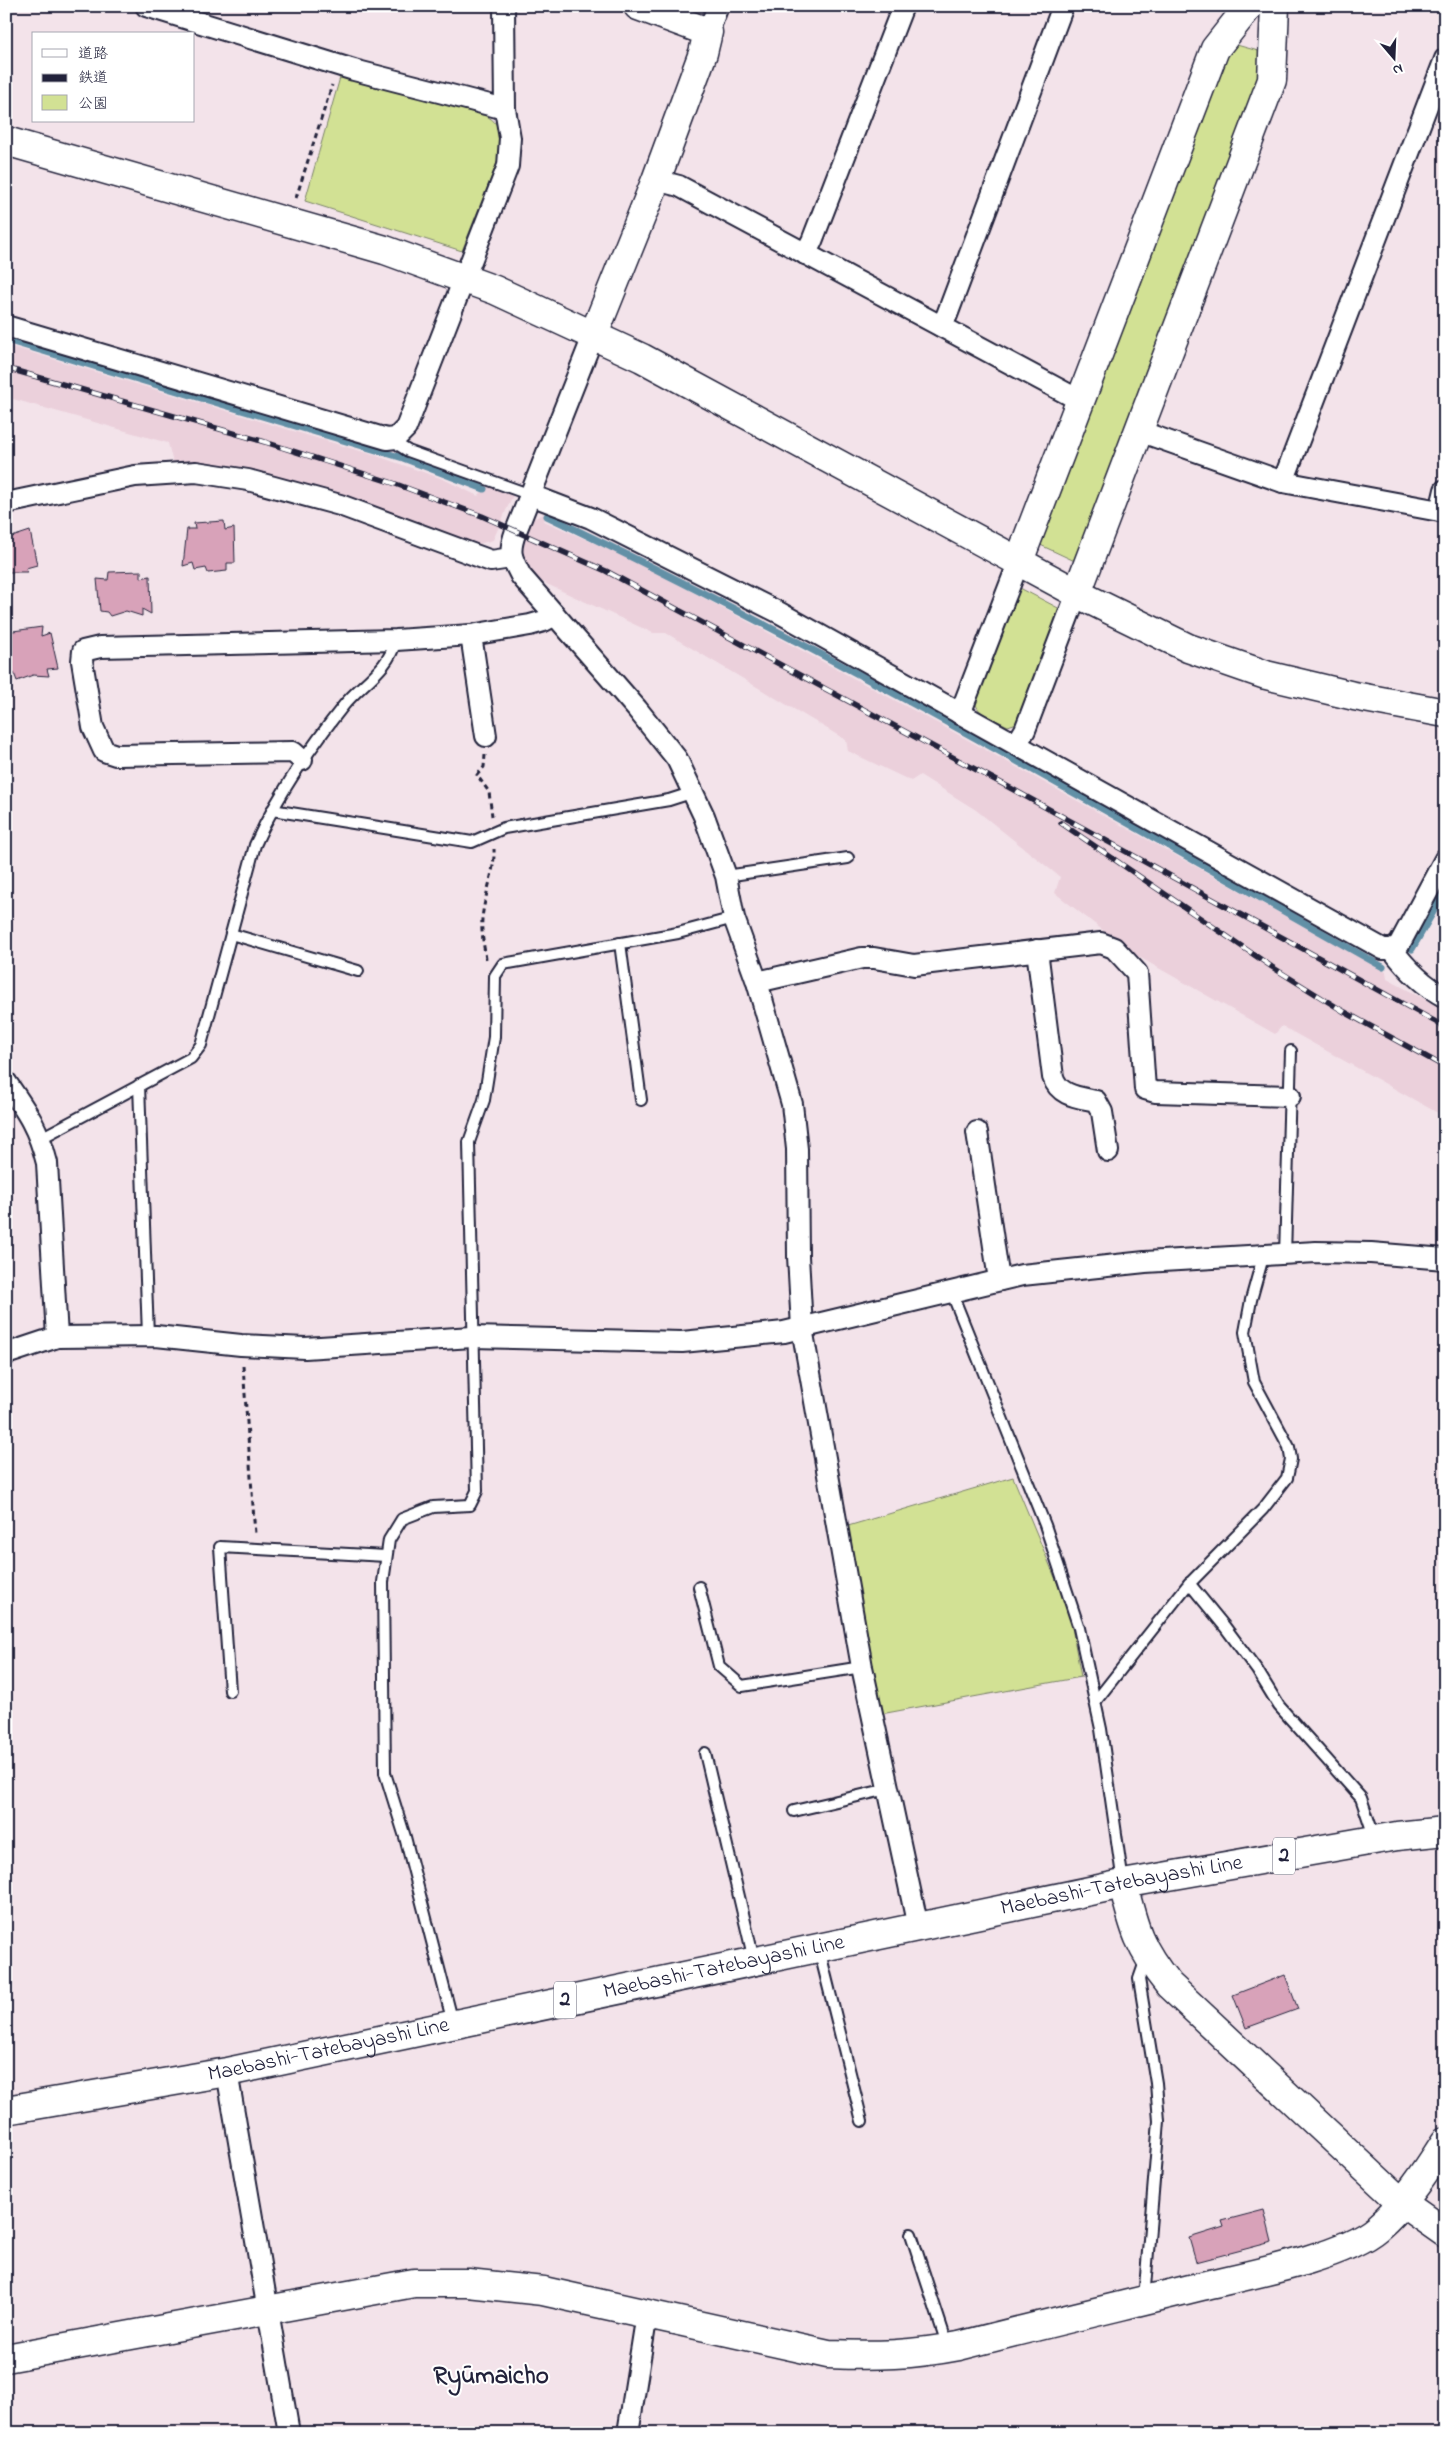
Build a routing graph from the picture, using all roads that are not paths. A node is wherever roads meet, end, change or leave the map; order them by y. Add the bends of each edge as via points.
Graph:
1 (146, 6) edge
2 (504, 6) edge
3 (638, 6) edge
4 (718, 6) edge
5 (902, 6) edge
6 (1063, 6) edge
7 (1248, 6) edge
8 (1275, 6) edge
9 (708, 32) junction
10 (1445, 59) edge
11 (1437, 107) edge
12 (505, 109) junction
13 (6, 141) edge
14 (656, 180) junction
15 (805, 254) junction
16 (464, 278) junction
17 (6, 326) edge
18 (941, 326) junction
19 (594, 334) junction
20 (1079, 400) junction
21 (1139, 432) junction
22 (396, 438) junction
23 (1283, 482) junction
24 (1445, 490) edge
25 (531, 495) junction
26 (6, 503) edge
27 (1442, 512) edge
28 (511, 558) junction
29 (1018, 561) junction
30 (1077, 593) junction
31 (555, 615) junction
32 (471, 636) junction
33 (396, 640) junction
34 (1445, 713) edge
35 (960, 714) junction
36 (486, 736) road end
37 (1017, 744) junction
38 (302, 760) junction
39 (694, 792) junction
40 (272, 810) junction
41 (848, 858) dead end
42 (1445, 859) edge
43 (726, 876) junction
44 (734, 918) junction
45 (231, 934) junction
46 (620, 943) junction
47 (1392, 949) junction
48 (1037, 950) junction
49 (358, 971) dead end
50 (757, 982) junction
51 (1445, 997) edge
52 (1291, 1051) dead end
53 (6, 1082) edge
54 (139, 1085) junction
55 (1290, 1096) junction
56 (641, 1100) dead end
57 (977, 1132) dead end
58 (41, 1138) junction
59 (1108, 1152) dead end
60 (1285, 1255) junction
61 (1263, 1257) junction
62 (1445, 1259) edge
63 (999, 1280) junction
64 (951, 1291) junction
65 (802, 1328) junction
66 (148, 1336) junction
67 (57, 1337) junction
68 (472, 1337) junction
69 (6, 1354) edge
70 (386, 1556) junction
71 (1189, 1583) junction
72 (699, 1587) dead end
73 (862, 1667) junction
74 (230, 1691) dead end
75 (1095, 1702) junction
76 (705, 1754) dead end
77 (888, 1790) junction
78 (794, 1811) dead end
79 (1445, 1831) edge
80 (1376, 1840) junction
81 (1123, 1884) junction
82 (918, 1927) junction
83 (818, 1948) junction
84 (1147, 1956) junction
85 (754, 1961) junction
86 (453, 2023) junction
87 (227, 2072) junction
88 (6, 2110) edge
89 (862, 2121) dead end
90 (1445, 2142) edge
91 (1401, 2202) junction
92 (911, 2234) dead end
93 (1445, 2234) edge
94 (1144, 2300) junction
95 (267, 2311) junction
96 (647, 2314) junction
97 (948, 2348) junction
98 (6, 2358) edge
99 (289, 2433) edge
100 (628, 2433) edge

1 - 12 street via 334,64
2 - 12 street
3 - 9 street
4 - 9 street
5 - 15 street
6 - 18 street
7 - 20 street via 1215,49
8 - 21 street via 1272,80
9 - 14 street via 703,54
10 - 11 street
11 - 23 street
12 - 16 street via 510,138 508,166
13 - 16 street via 385,250
14 - 15 street via 679,186
14 - 19 street
15 - 18 street
16 - 19 street
16 - 22 street via 406,428
17 - 22 street via 387,439
18 - 20 street
19 - 25 street
19 - 29 street
20 - 29 street
21 - 23 street
21 - 30 street
22 - 25 lane via 408,451
23 - 27 street
24 - 27 street
25 - 28 street via 510,546
25 - 35 street via 636,539 780,613
26 - 28 street via 135,476 196,472 248,480 340,505 491,560
28 - 31 street via 521,576
29 - 30 street
29 - 35 street
30 - 34 street via 1188,648 1266,674 1354,696
30 - 37 street
31 - 32 street via 530,625
31 - 39 street via 660,737 677,759
32 - 33 street
32 - 36 street
33 - 38 lane via 383,666 346,703
33 - 38 street via 100,646 83,651 93,726 104,751 116,755 292,752
35 - 37 street
37 - 47 street via 1383,949
38 - 40 lane
39 - 40 lane via 669,800 504,828 472,842
39 - 43 street
40 - 45 lane via 255,844
41 - 43 lane
42 - 47 street via 1399,944
43 - 44 street
44 - 46 lane via 678,933
44 - 50 street
45 - 49 lane
45 - 54 lane via 201,1045 190,1058
46 - 56 lane
46 - 68 lane via 503,964 495,976 494,1037 484,1100 469,1142
47 - 51 street via 1403,964
48 - 50 street via 914,965 862,958
48 - 55 street via 1101,943 1114,948 1137,973 1146,1089 1155,1092
48 - 59 street via 1056,1086 1064,1093 1096,1101 1102,1112
50 - 65 street via 792,1104 797,1149
52 - 55 lane
53 - 58 street via 34,1122
54 - 58 lane
54 - 66 lane
55 - 60 lane
57 - 63 street
58 - 67 street via 47,1163
60 - 61 street
60 - 62 street via 1371,1253
61 - 63 street via 1145,1262
61 - 71 lane via 1246,1332 1254,1382 1289,1447 1291,1459 1287,1478 1264,1509
63 - 64 street
64 - 65 street
64 - 75 lane via 1045,1525 1079,1628
65 - 68 street via 682,1342
65 - 73 street
66 - 67 street
66 - 68 street via 305,1348
67 - 69 street
68 - 70 lane via 477,1492 470,1505 433,1507 402,1519 388,1540
70 - 74 lane via 220,1547
70 - 86 lane via 383,1582 385,1773
71 - 75 lane
71 - 80 lane via 1251,1663 1279,1706 1361,1798
72 - 73 lane via 719,1666 742,1686
73 - 77 street
75 - 81 lane
76 - 85 lane
77 - 78 lane
77 - 82 street
79 - 80 street, Maebashi-Tatebayashi Line / 2
80 - 81 street, Maebashi-Tatebayashi Line / 2
81 - 82 street, Maebashi-Tatebayashi Line / 2
81 - 84 street via 1133,1927
82 - 83 street, Maebashi-Tatebayashi Line / 2
83 - 85 street, Maebashi-Tatebayashi Line / 2
83 - 89 lane
84 - 91 street via 1169,1985
84 - 94 lane via 1139,1979 1159,2121
85 - 86 street, Maebashi-Tatebayashi Line / 2
86 - 87 street, Maebashi-Tatebayashi Line / 2
87 - 88 street, Maebashi-Tatebayashi Line / 2
87 - 95 street
90 - 91 street
91 - 93 street
91 - 94 street via 1376,2228 1354,2242 1322,2255
92 - 97 lane
94 - 97 street
95 - 96 street via 414,2283 468,2283 543,2291
95 - 98 street
95 - 99 street
96 - 97 street via 828,2354 902,2355
96 - 100 street

